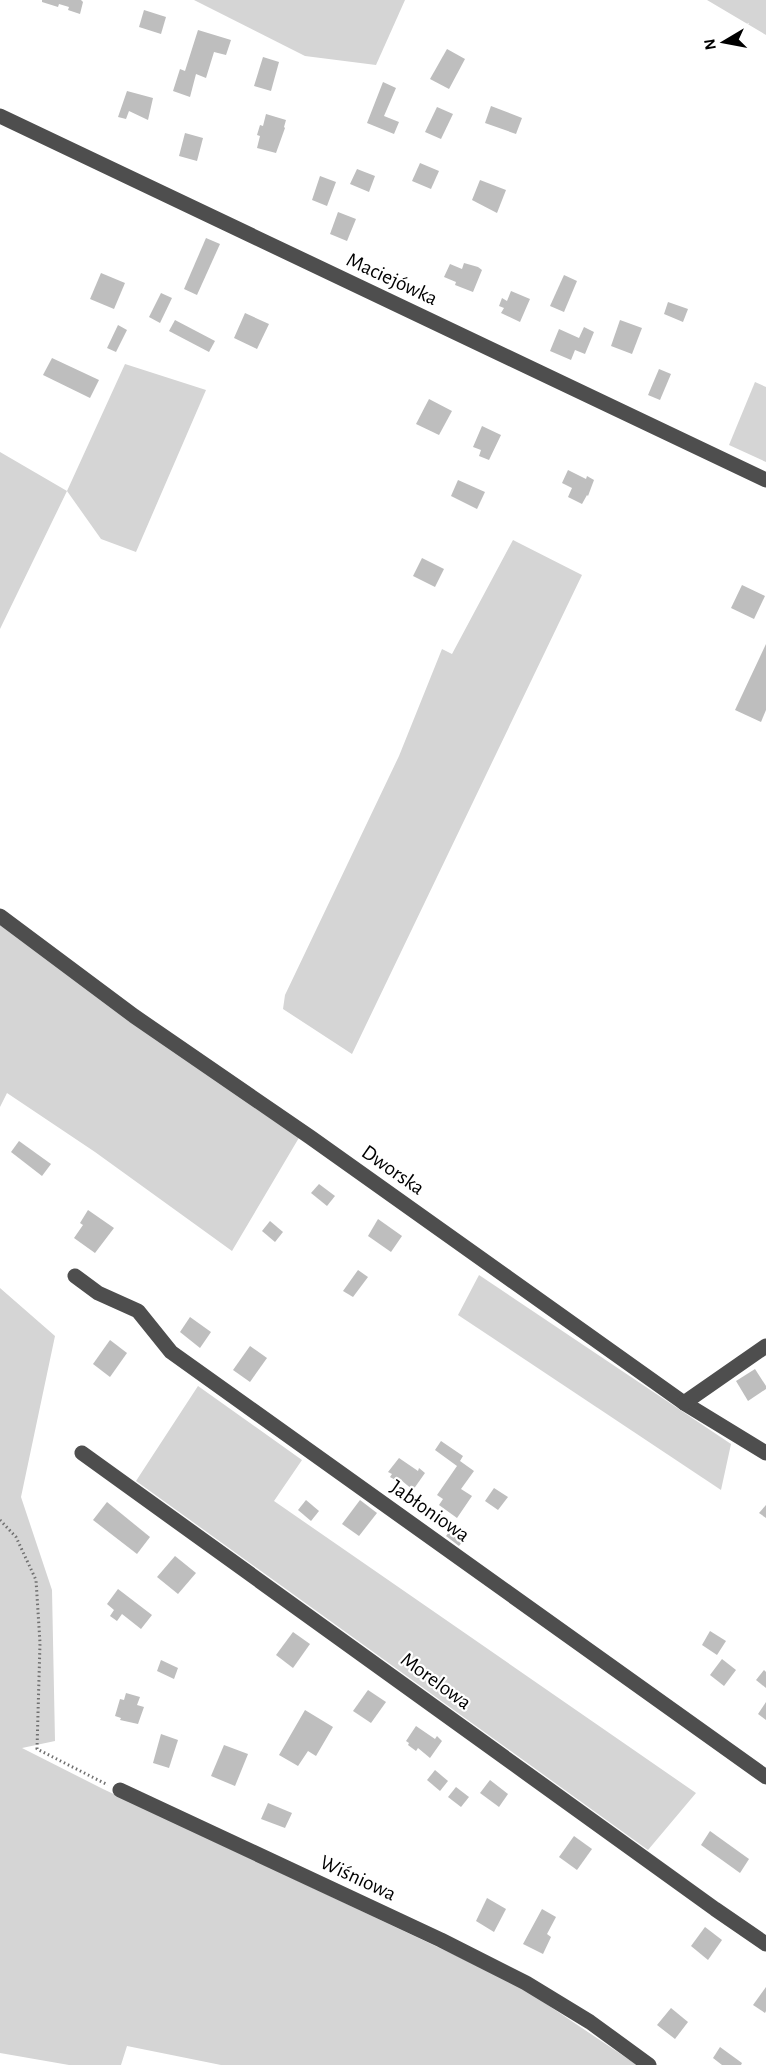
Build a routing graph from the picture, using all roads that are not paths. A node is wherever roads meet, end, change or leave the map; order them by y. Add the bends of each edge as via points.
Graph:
1 (0, 116) edge
2 (766, 480) edge
3 (0, 916) edge
4 (75, 1276) dead end
5 (766, 1346) edge
6 (684, 1403) junction
7 (82, 1453) dead end
8 (766, 1453) edge
9 (766, 1777) edge
10 (120, 1790) road end
11 (766, 1944) edge
12 (649, 2065) edge

1 - 2 street, Maciejówka
3 - 6 street, Dworska via 134,1016
4 - 9 street, Jabłoniowa via 98,1293 138,1311 171,1352
5 - 6 street
6 - 8 street, Dworska
7 - 11 street, Morelowa
10 - 12 street, Wiśniowa via 526,1983 590,2022

